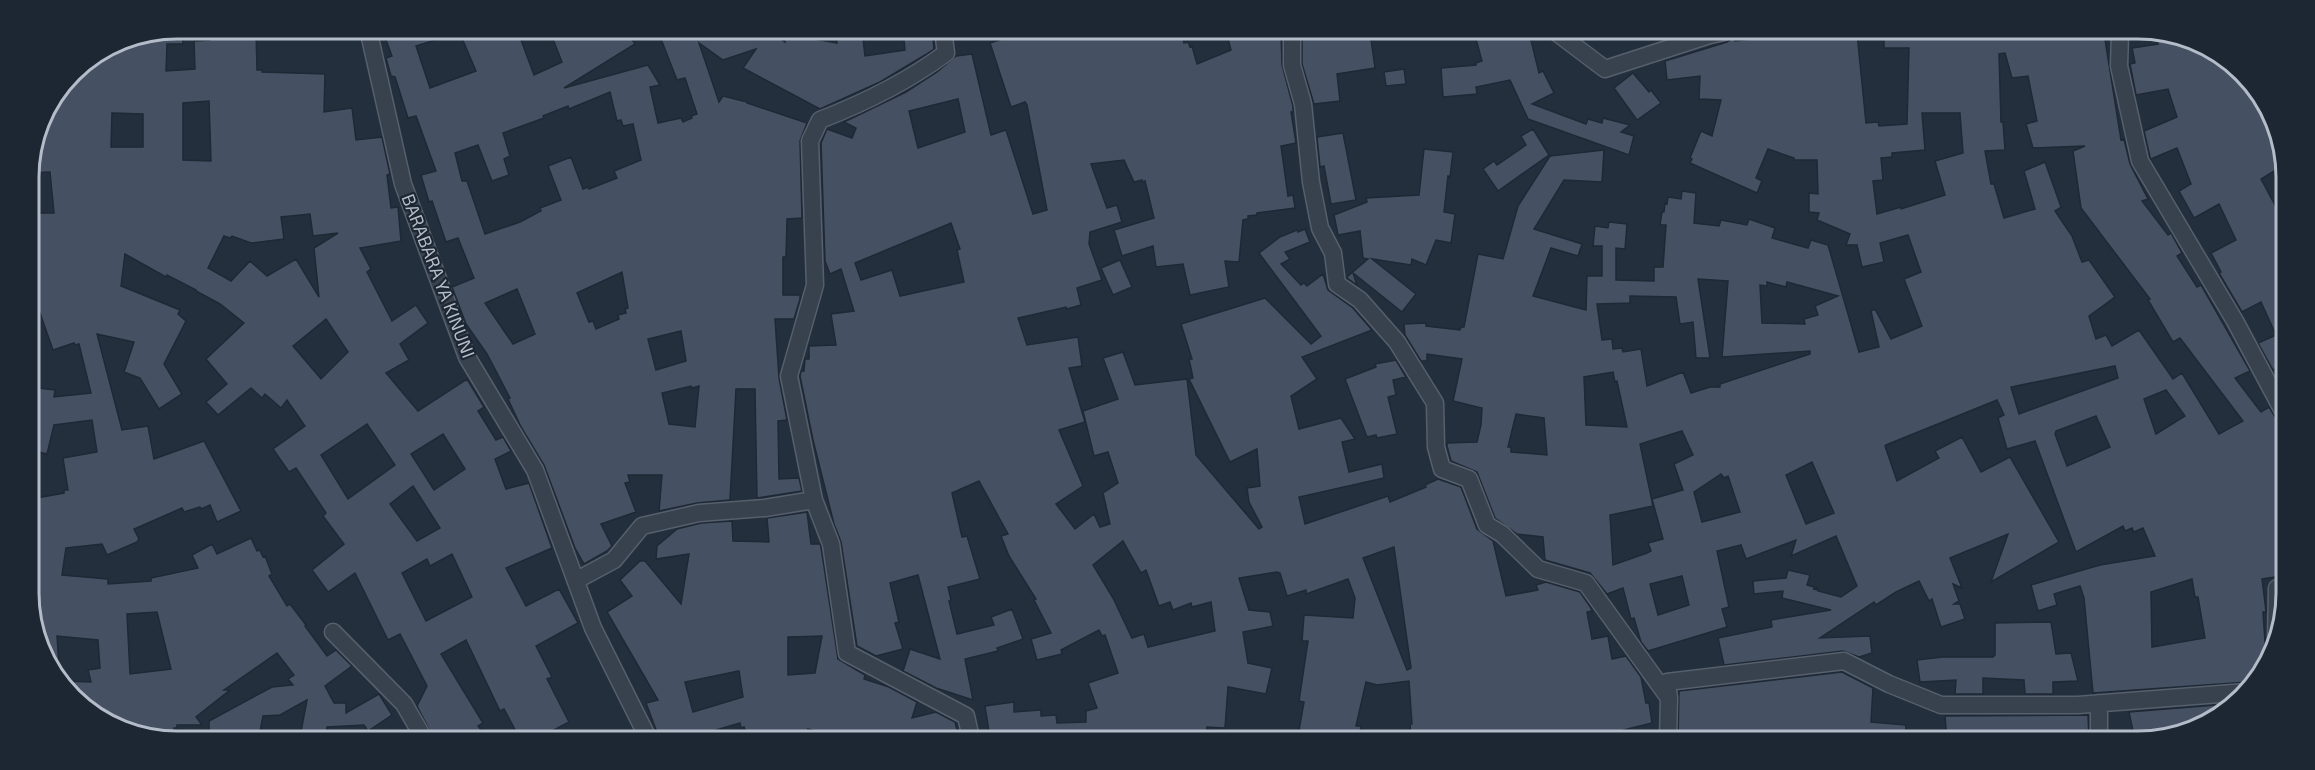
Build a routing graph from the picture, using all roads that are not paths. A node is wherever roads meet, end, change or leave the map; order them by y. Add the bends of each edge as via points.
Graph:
1 (370, 39) edge
2 (944, 39) edge
3 (1293, 39) edge
4 (1565, 39) edge
5 (1698, 39) edge
6 (2120, 39) edge
7 (2276, 398) edge
8 (814, 500) junction
9 (577, 580) junction
10 (333, 632) dead end
11 (2233, 693) edge
12 (1669, 698) junction
13 (2099, 703) junction
14 (420, 731) edge
15 (644, 731) edge
16 (969, 731) edge
17 (1668, 731) edge
18 (2099, 731) edge

1 - 9 street, BARABARA YA KINUNI via 403,184 464,348 535,470
2 - 8 street via 945,53 900,83 819,120 810,141 815,285 789,376
3 - 12 street via 1292,65 1303,104 1311,182 1320,228 1333,254 1337,284 1360,300 1397,342 1435,403 1436,447 1442,469 1469,480 1487,525 1503,534 1539,569 1586,583
4 - 5 street via 1605,69
6 - 7 street via 2119,66 2140,161
8 - 9 street via 699,513 642,526 614,560
8 - 16 street via 831,544 847,653 966,716
9 - 15 street, BARABARA YA KINUNI via 593,628
10 - 14 street via 404,704
11 - 13 street
12 - 13 street via 1666,682 1844,661 1941,705
12 - 17 street
13 - 18 street

